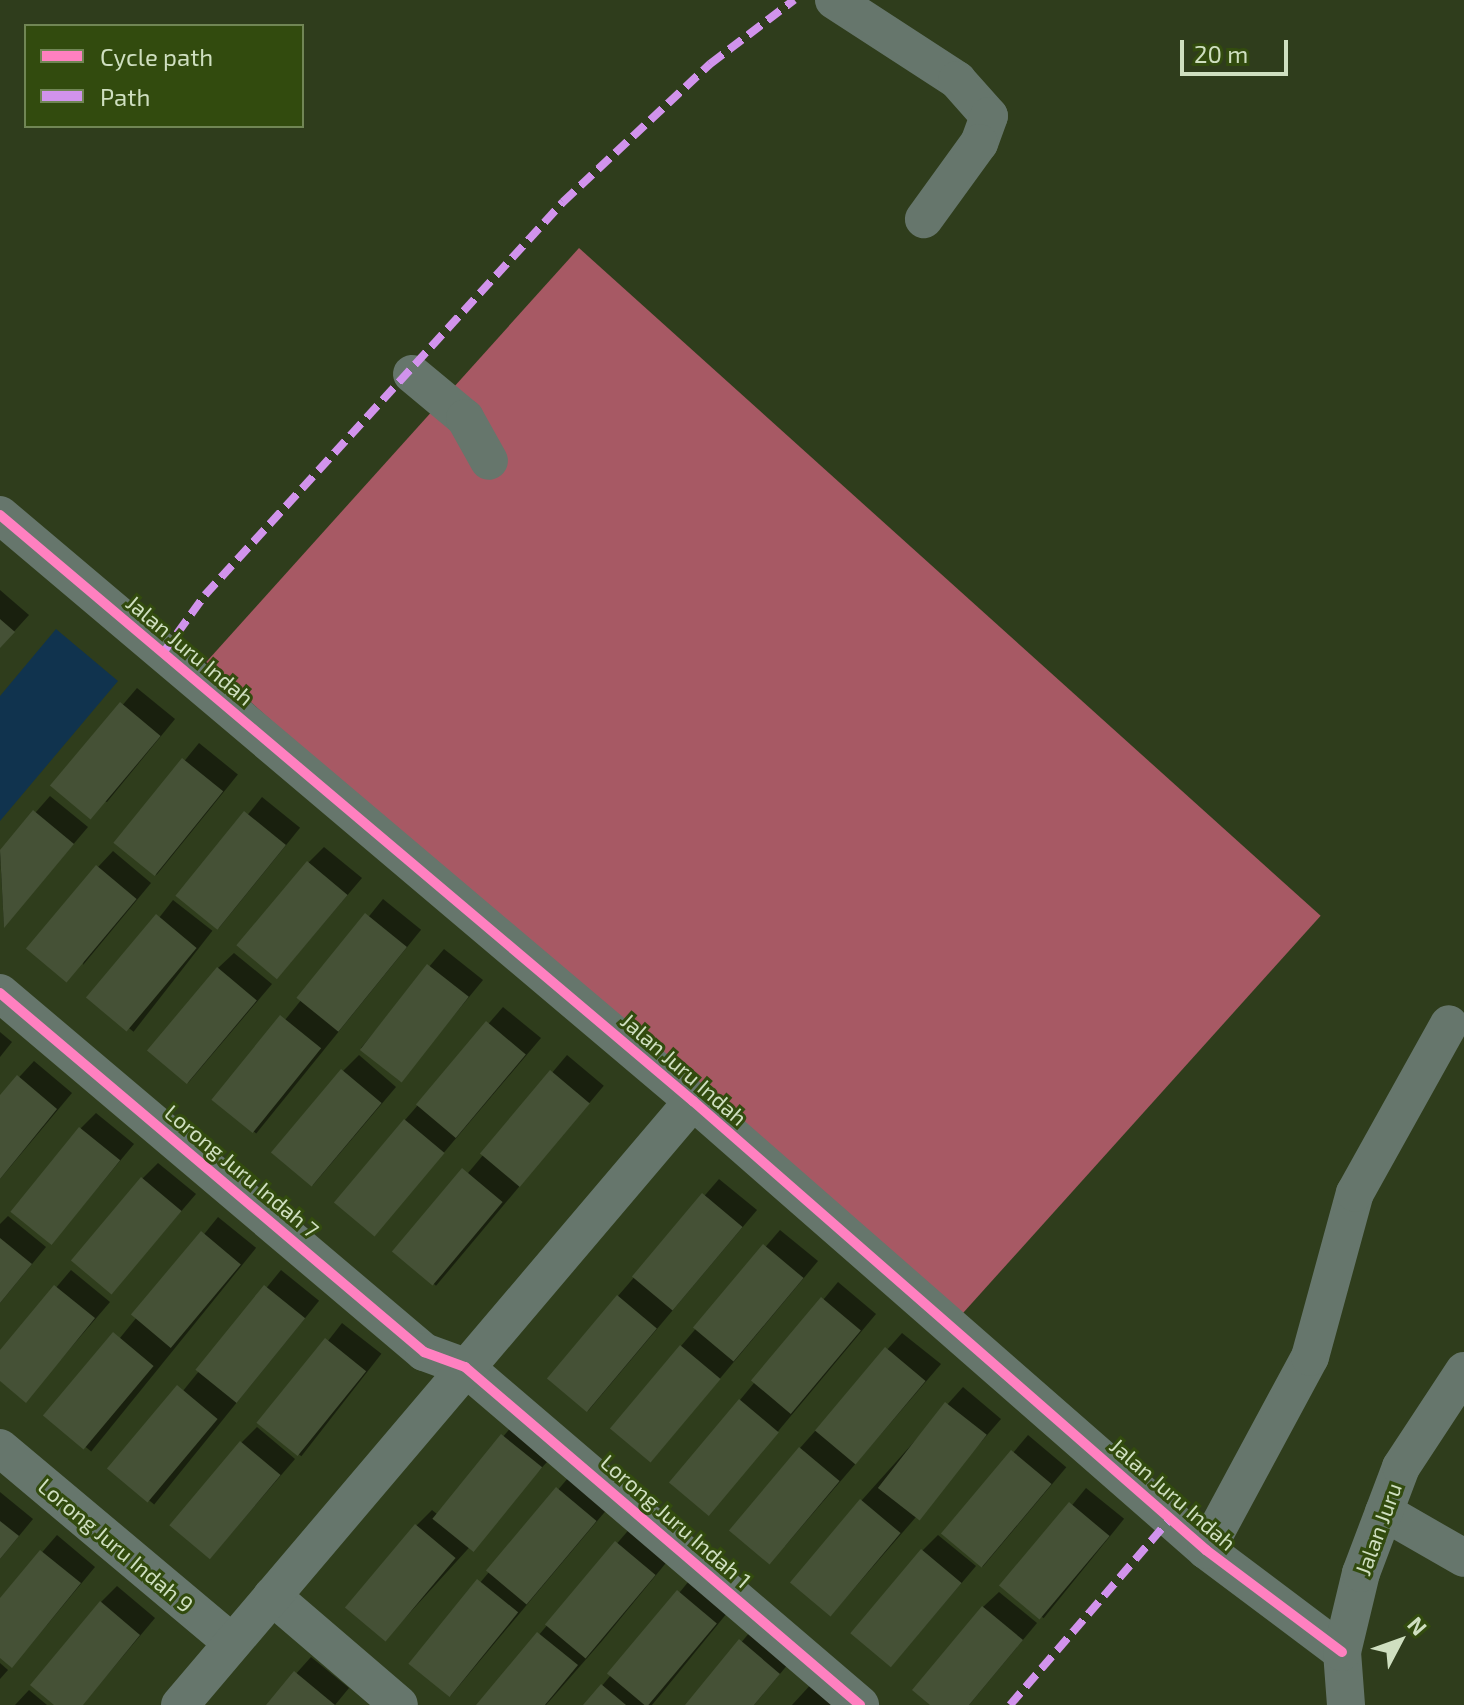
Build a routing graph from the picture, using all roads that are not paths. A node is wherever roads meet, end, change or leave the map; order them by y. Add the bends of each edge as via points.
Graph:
1 (834, 0) edge
2 (924, 219) dead end
3 (412, 374) dead end
4 (489, 461) dead end
5 (0, 515) edge
6 (0, 993) edge
7 (1449, 1024) dead end
8 (693, 1101) junction
9 (465, 1367) junction
10 (1464, 1371) edge
11 (0, 1448) edge
12 (1384, 1512) junction
13 (1206, 1550) junction
14 (1464, 1558) edge
15 (272, 1596) junction
16 (232, 1643) junction
17 (1342, 1652) junction
18 (180, 1705) edge
19 (399, 1705) edge
20 (860, 1705) edge
21 (1346, 1705) edge

1 - 2 street via 957,80 989,116 979,143
3 - 4 street via 465,418
5 - 8 street, Jalan Juru Indah
6 - 9 street, Lorong Juru Indah 7 via 424,1352
7 - 13 street via 1355,1193 1310,1357
8 - 9 street
8 - 13 street, Jalan Juru Indah
9 - 15 street
9 - 20 street, Lorong Juru Indah 1
10 - 12 street, Jalan Juru via 1401,1467
11 - 16 street, Lorong Juru Indah 9
12 - 14 street
12 - 17 street, Jalan Juru
13 - 17 street, Jalan Juru Indah
15 - 16 street
15 - 19 street
16 - 18 street
17 - 21 street, Jalan Juru

